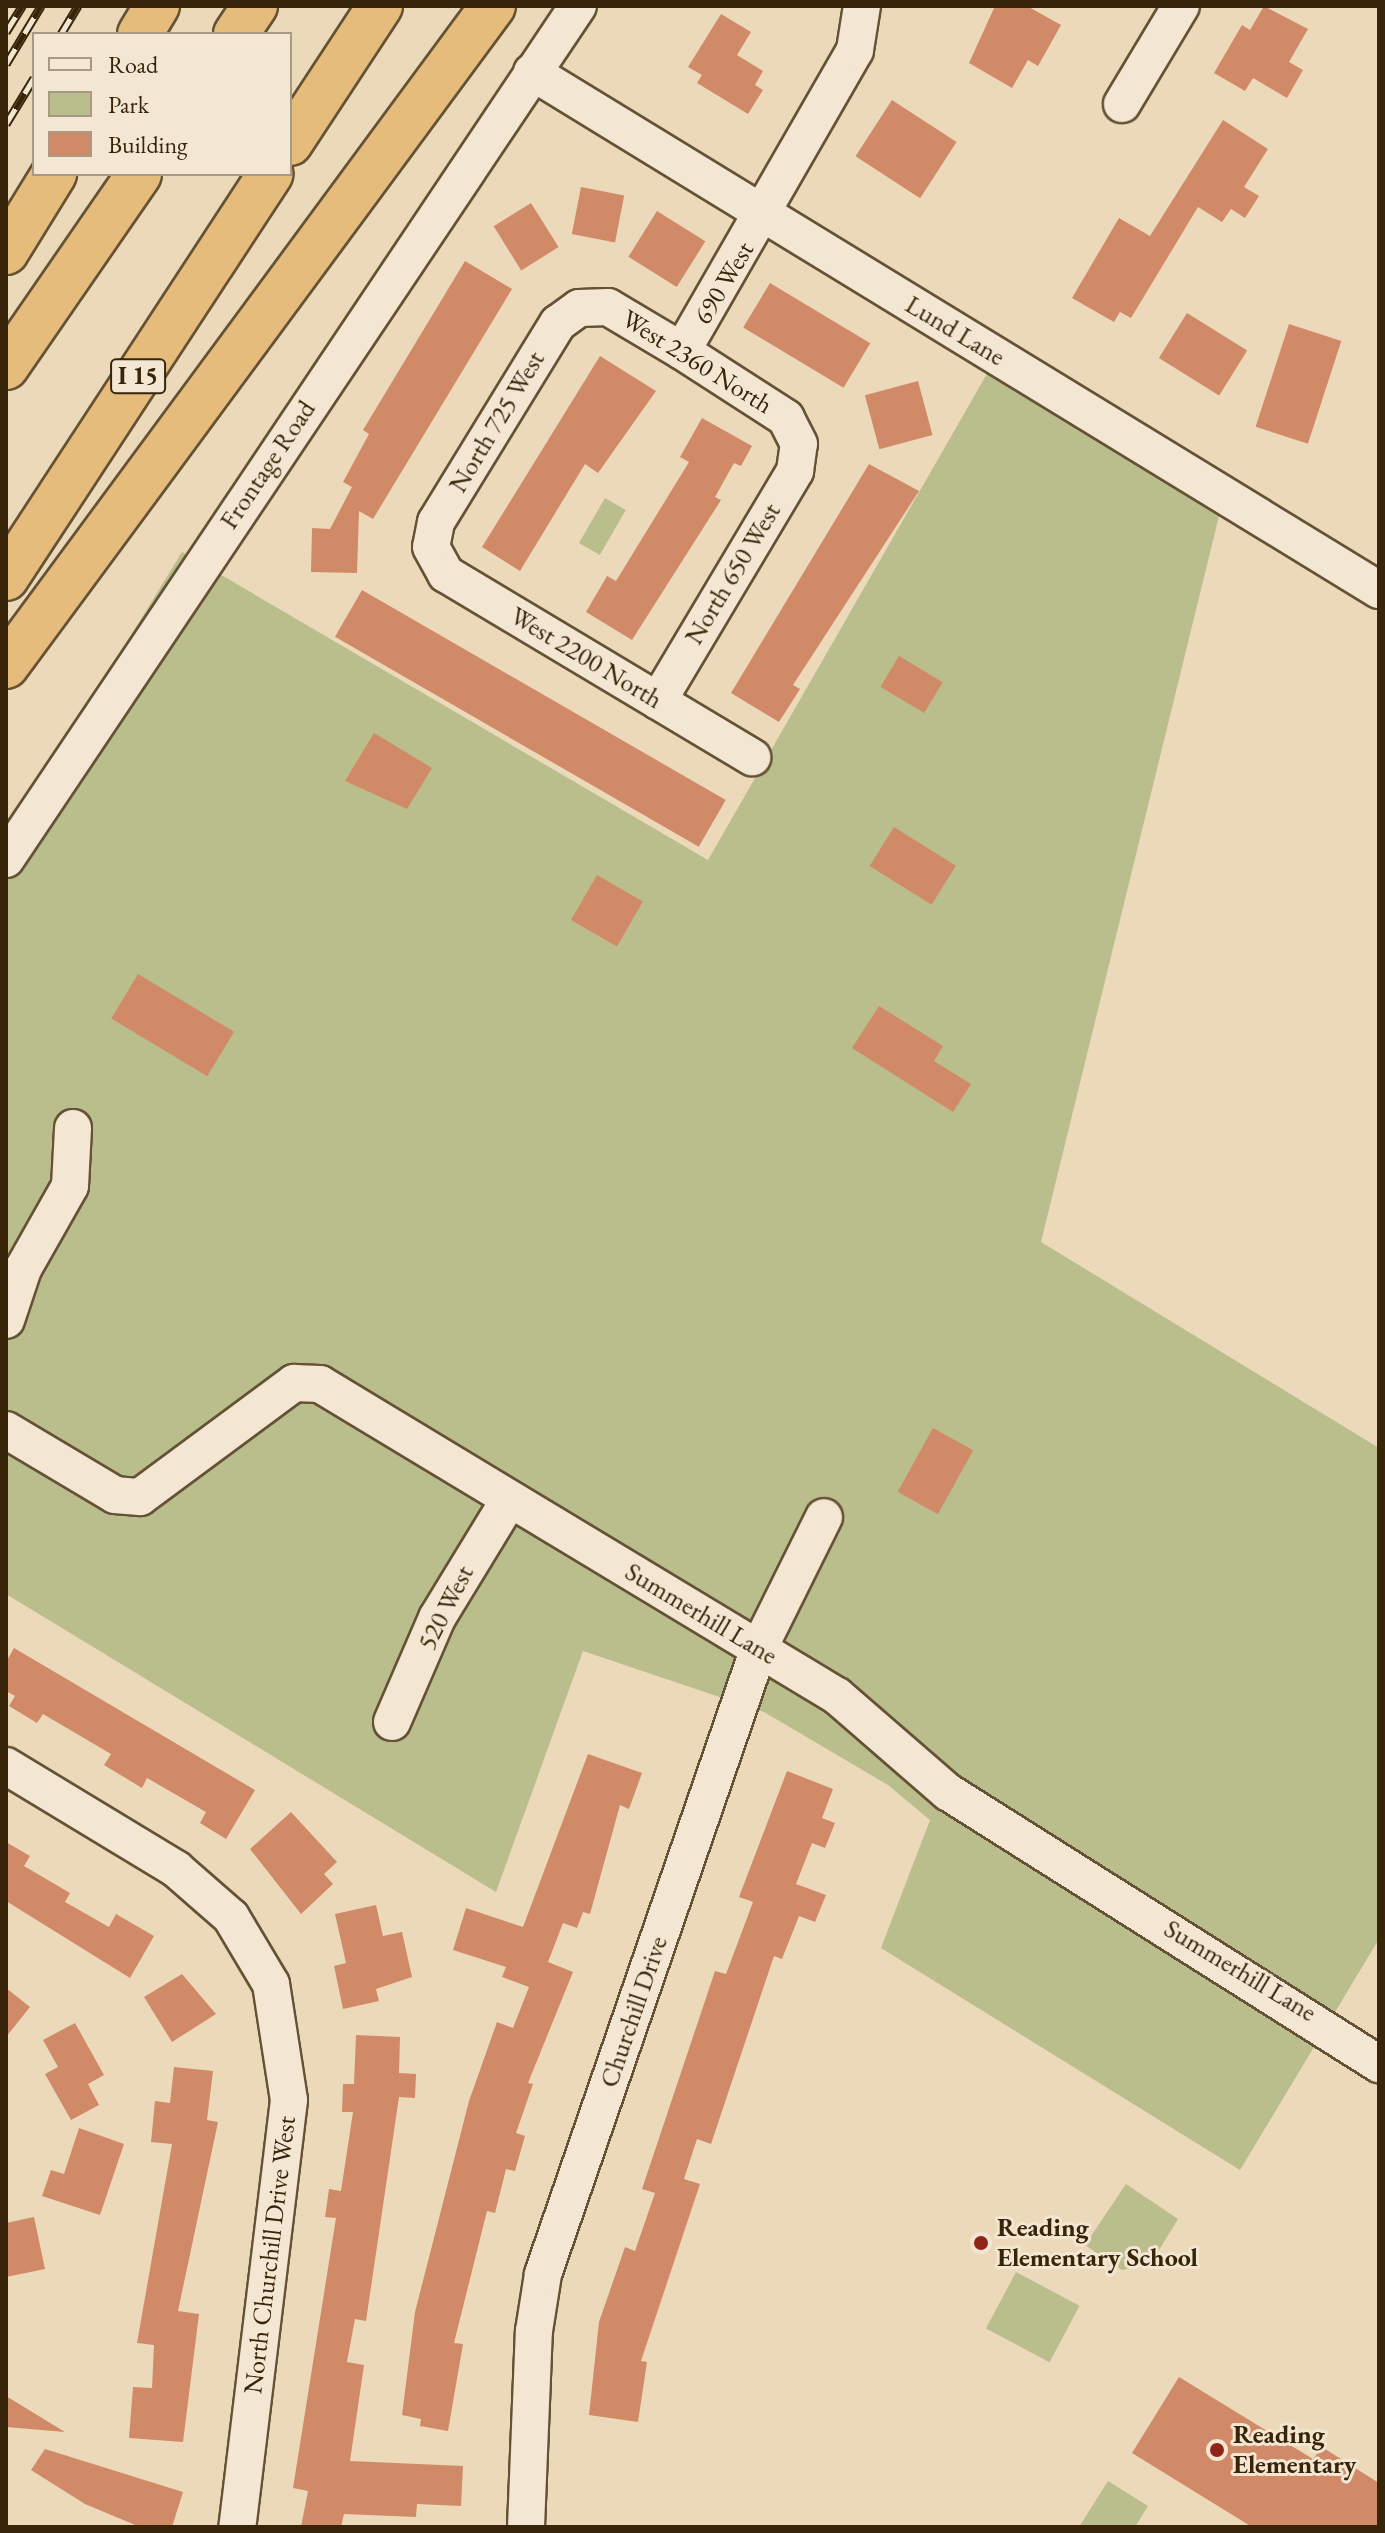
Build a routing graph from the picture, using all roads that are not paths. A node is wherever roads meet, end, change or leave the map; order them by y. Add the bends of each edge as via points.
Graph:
1 (157, 6) edge
2 (255, 6) edge
3 (380, 6) edge
4 (493, 6) edge
5 (578, 6) edge
6 (862, 6) edge
7 (1181, 6) edge
8 (141, 32) edge
9 (237, 32) edge
10 (532, 72) junction
11 (1122, 104) dead end
12 (292, 140) edge
13 (53, 176) edge
14 (138, 176) edge
15 (269, 176) edge
16 (766, 215) junction
17 (6, 252) edge
18 (579, 308) joint
19 (682, 351) junction
20 (6, 367) edge
21 (799, 444) joint
22 (431, 547) joint
23 (6, 578) edge
24 (1379, 590) edge
25 (6, 666) edge
26 (658, 701) junction
27 (752, 757) dead end
28 (6, 859) edge
29 (73, 1128) dead end
30 (6, 1320) edge
31 (6, 1430) edge
32 (509, 1500) junction
33 (824, 1517) dead end
34 (759, 1648) junction
35 (392, 1722) dead end
36 (6, 1766) edge
37 (1379, 2064) edge
38 (237, 2527) edge
39 (526, 2527) edge

1 - 8 highway
2 - 9 highway
3 - 12 highway
4 - 25 highway
5 - 10 street, Frontage Road
6 - 16 street, 690 West via 855,50
7 - 11 street
10 - 16 street, Lund Lane
10 - 28 street, Frontage Road
13 - 17 highway
14 - 20 highway
15 - 23 highway, I 15
16 - 19 street, 690 West
16 - 24 street, Lund Lane
18 - 19 street, West 2360 North via 608,307
18 - 22 street, North 725 West via 549,336 436,522
19 - 21 street, West 2360 North via 786,418
21 - 26 street, North 650 West via 795,471
22 - 26 street, West 2200 North via 446,574
26 - 27 street, West 2200 North
29 - 30 street via 70,1186 23,1269
31 - 32 street, Summerhill Lane via 115,1495 140,1497 294,1383 320,1384
32 - 34 street, Summerhill Lane
32 - 35 street, 520 West via 437,1618
33 - 34 street, Churchill Drive
34 - 37 street, Summerhill Lane via 837,1696 948,1792
34 - 39 street, Churchill Drive via 543,2274 534,2331
36 - 38 street, North Churchill Drive West via 176,1869 231,1917 271,1984 289,2100

